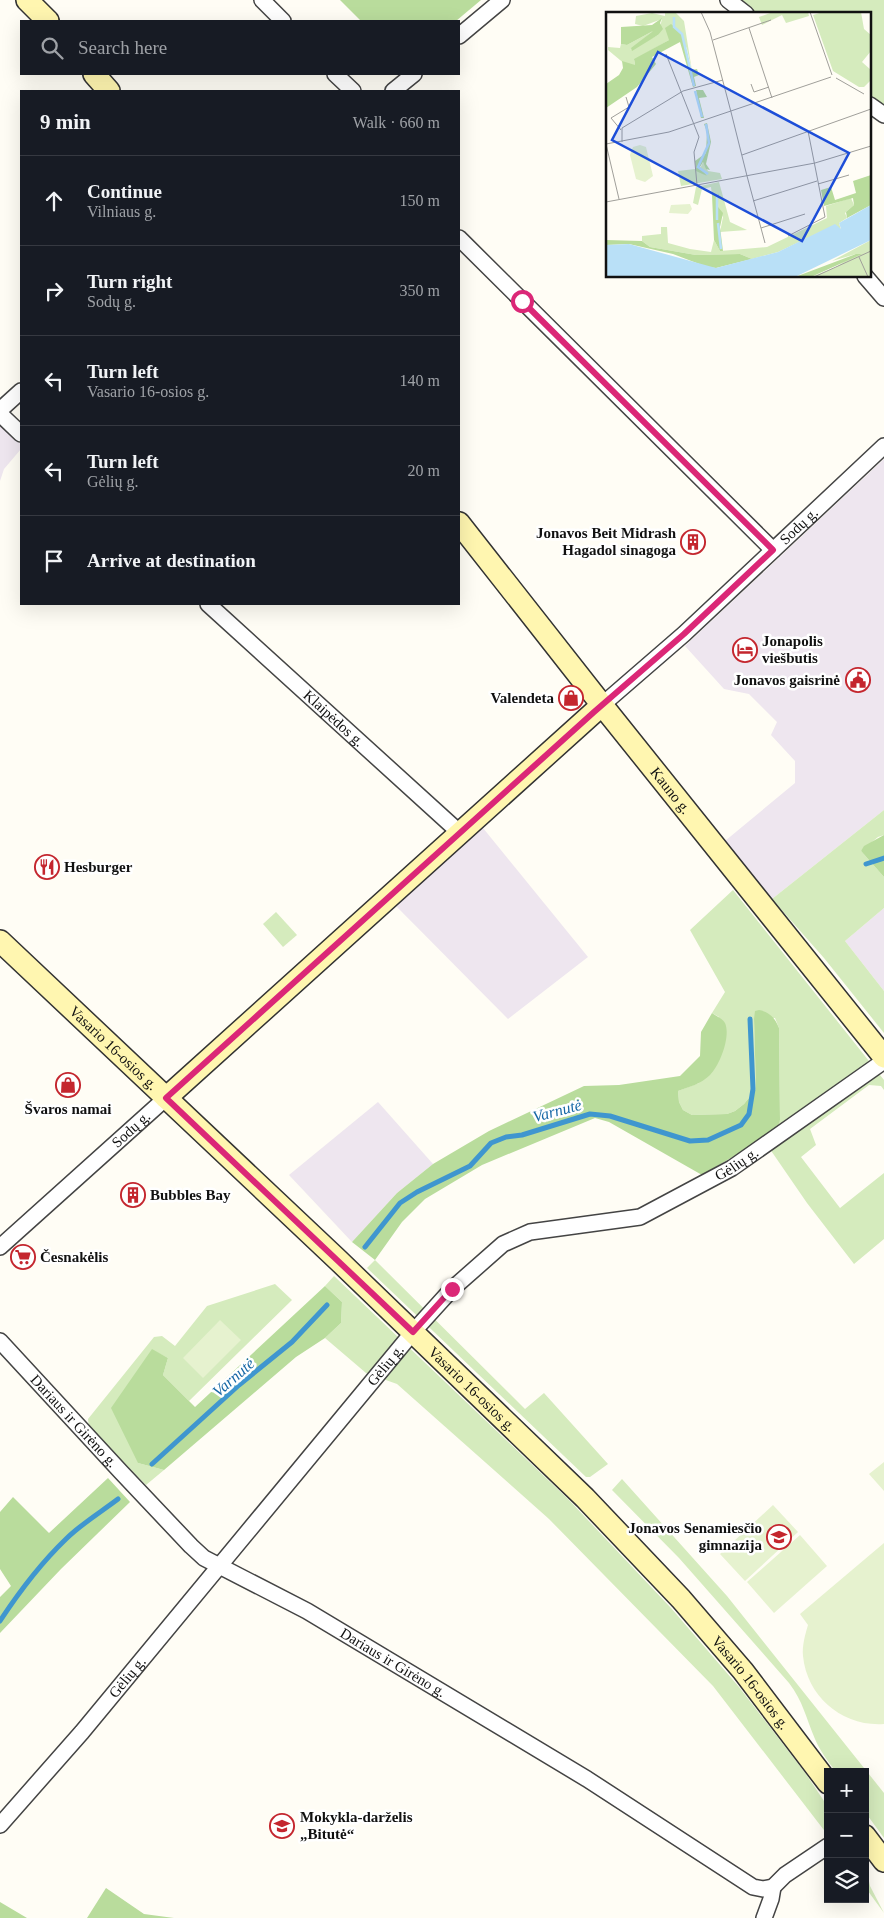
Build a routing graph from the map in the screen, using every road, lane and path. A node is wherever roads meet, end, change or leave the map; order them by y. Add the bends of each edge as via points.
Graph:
1 (27, 0) edge
2 (262, 0) edge
3 (502, 0) edge
4 (728, 0) edge
5 (743, 12) edge
6 (47, 20) edge
7 (282, 20) edge
8 (460, 35) edge
9 (95, 75) edge
10 (336, 75) edge
11 (413, 75) edge
12 (108, 90) edge
13 (352, 90) edge
14 (395, 90) edge
15 (872, 106) edge
16 (884, 115) edge
17 (460, 239) edge
18 (867, 278) edge
19 (884, 298) edge
20 (20, 392) edge
21 (0, 410) edge
22 (0, 414) edge
23 (20, 433) edge
24 (884, 446) edge
25 (460, 524) edge
26 (773, 550) junction
27 (209, 605) edge
28 (602, 705) junction
29 (460, 833) junction
30 (0, 941) edge
31 (884, 1057) edge
32 (884, 1061) edge
33 (166, 1098) junction
34 (0, 1248) edge
35 (413, 1332) junction
36 (0, 1341) edge
37 (220, 1566) junction
38 (824, 1778) edge
39 (0, 1825) edge
40 (869, 1841) edge
41 (824, 1849) edge
42 (884, 1861) edge
43 (772, 1887) junction
44 (764, 1918) edge

1 - 6 main road
2 - 7 street
3 - 8 street
4 - 5 street
9 - 12 main road
10 - 13 street
11 - 14 street
15 - 16 street
17 - 26 street
18 - 19 street
20 - 21 street
22 - 23 street
24 - 26 street, Sodų g.
25 - 28 main road, Kauno g.
26 - 28 street, Sodų g.
27 - 29 street, Klaipėdos g.
28 - 29 main road, Sodų g.
28 - 31 main road, Kauno g.
29 - 33 main road, Sodų g.
30 - 33 main road, Vasario 16-osios g.
32 - 35 street, Gėlių g. via 732,1168 640,1217 530,1232 503,1244 452,1289
33 - 34 street, Sodų g.
33 - 35 main road, Vasario 16-osios g.
35 - 37 street, Gėlių g.
35 - 38 main road, Vasario 16-osios g. via 578,1492 681,1599 743,1671
36 - 37 street, Dariaus ir Girėno g. via 191,1546
37 - 39 street, Gėlių g.
37 - 43 street, Dariaus ir Girėno g. via 307,1611 587,1779 753,1886
40 - 42 main road
41 - 43 street
43 - 44 street

